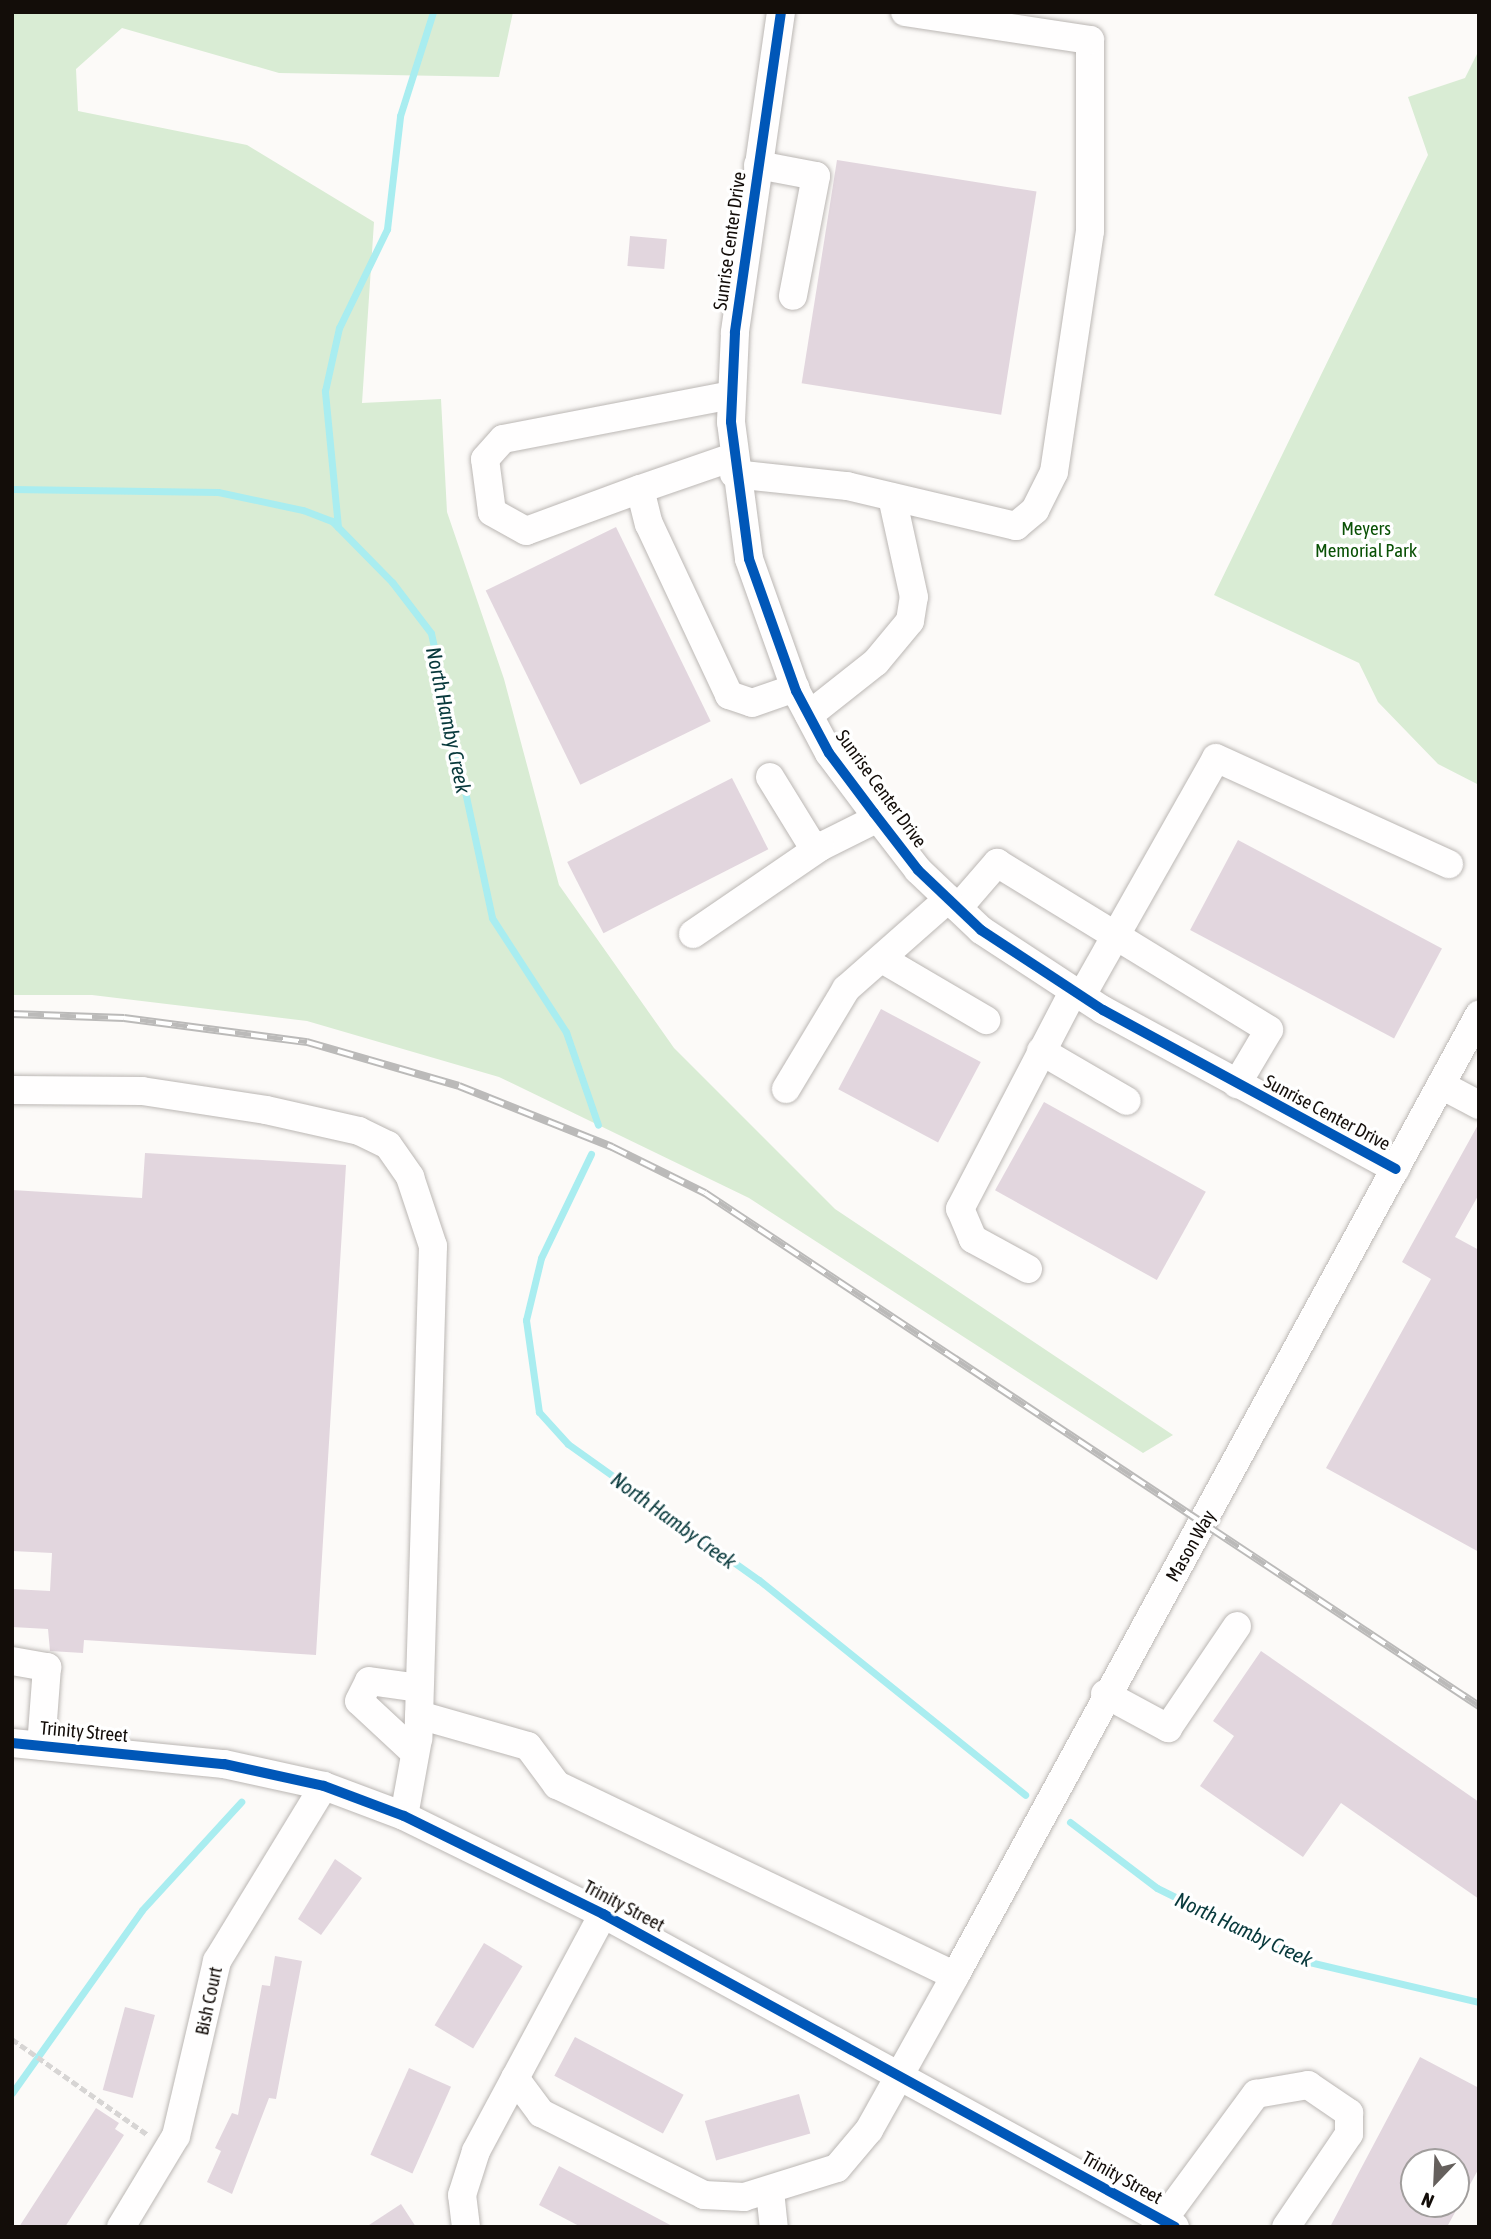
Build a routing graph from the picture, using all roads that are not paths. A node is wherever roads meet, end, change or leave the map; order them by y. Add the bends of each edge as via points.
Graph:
1 (780, 12) edge
2 (905, 12) edge
3 (758, 165) junction
4 (793, 296) dead end
5 (732, 395) junction
6 (734, 465) junction
7 (640, 489) junction
8 (892, 497) junction
9 (795, 688) junction
10 (809, 715) junction
11 (769, 778) dead end
12 (878, 818) junction
13 (820, 847) junction
14 (1450, 864) dead end
15 (953, 904) junction
16 (693, 934) dead end
17 (1114, 939) junction
18 (881, 959) junction
19 (1077, 995) junction
20 (986, 1020) dead end
21 (1476, 1027) edge
22 (1041, 1051) junction
23 (1237, 1084) junction
24 (1441, 1085) junction
25 (786, 1089) dead end
26 (12, 1090) edge
27 (1127, 1101) dead end
28 (1479, 1105) edge
29 (1396, 1170) junction
30 (1028, 1269) dead end
31 (1237, 1626) dead end
32 (12, 1661) edge
33 (1105, 1694) junction
34 (419, 1701) junction
35 (12, 1743) edge
36 (41, 1746) junction
37 (415, 1753) junction
38 (324, 1786) junction
39 (404, 1816) junction
40 (603, 1914) junction
41 (955, 1976) junction
42 (899, 2075) junction
43 (515, 2078) junction
44 (770, 2191) junction
45 (1169, 2223) edge
46 (121, 2227) edge
47 (466, 2227) edge
48 (774, 2227) edge
49 (1286, 2227) edge

1 - 3 street, Sunrise Center Drive
2 - 8 street via 1090,40 1090,231 1054,472 1035,510 1016,526
3 - 4 street via 816,176
3 - 5 street, Sunrise Center Drive
5 - 6 street, Sunrise Center Drive
5 - 7 street via 503,439 485,459 492,512 526,531
6 - 7 street
6 - 8 street
6 - 9 street, Sunrise Center Drive via 749,559
7 - 9 street via 649,524 729,695 752,703
8 - 10 street via 914,597 911,621 876,662
9 - 10 street, Sunrise Center Drive
10 - 12 street, Sunrise Center Drive
11 - 13 street via 810,842
12 - 13 street
12 - 15 street, Sunrise Center Drive
13 - 16 street
14 - 17 street via 1216,758
15 - 17 street via 997,863
15 - 18 street
15 - 19 street, Sunrise Center Drive
17 - 19 street
17 - 23 street via 1269,1030
18 - 20 street
18 - 25 street via 823,1020
19 - 22 street
19 - 23 street, Sunrise Center Drive
21 - 24 street, Mason Way
22 - 27 street
22 - 30 street via 960,1209 973,1239
23 - 29 street, Sunrise Center Drive
24 - 28 street
24 - 29 street, Mason Way
26 - 34 street via 142,1091 266,1110 359,1131 396,1156 410,1177 433,1246
29 - 33 street, Mason Way via 1206,1522
31 - 33 street via 1168,1728
32 - 36 street via 47,1667
33 - 41 street, Mason Way
34 - 37 street
34 - 37 street via 369,1681 359,1701
34 - 41 street via 528,1746 557,1785
35 - 36 street, Trinity Street
36 - 38 street, Trinity Street via 225,1764
37 - 39 street
38 - 39 street, Trinity Street
38 - 46 street, Bish Court via 217,1961 189,2096 170,2148
39 - 40 street, Trinity Street
40 - 42 street, Trinity Street
40 - 43 street
41 - 42 street, Mason Way
42 - 44 street, Mason Way via 869,2130 837,2168
42 - 45 street, Trinity Street
43 - 44 street, Mason Way via 541,2113 704,2195
43 - 47 street via 476,2151 463,2195
44 - 48 street
45 - 49 street via 1256,2094 1308,2085 1349,2113 1349,2134

